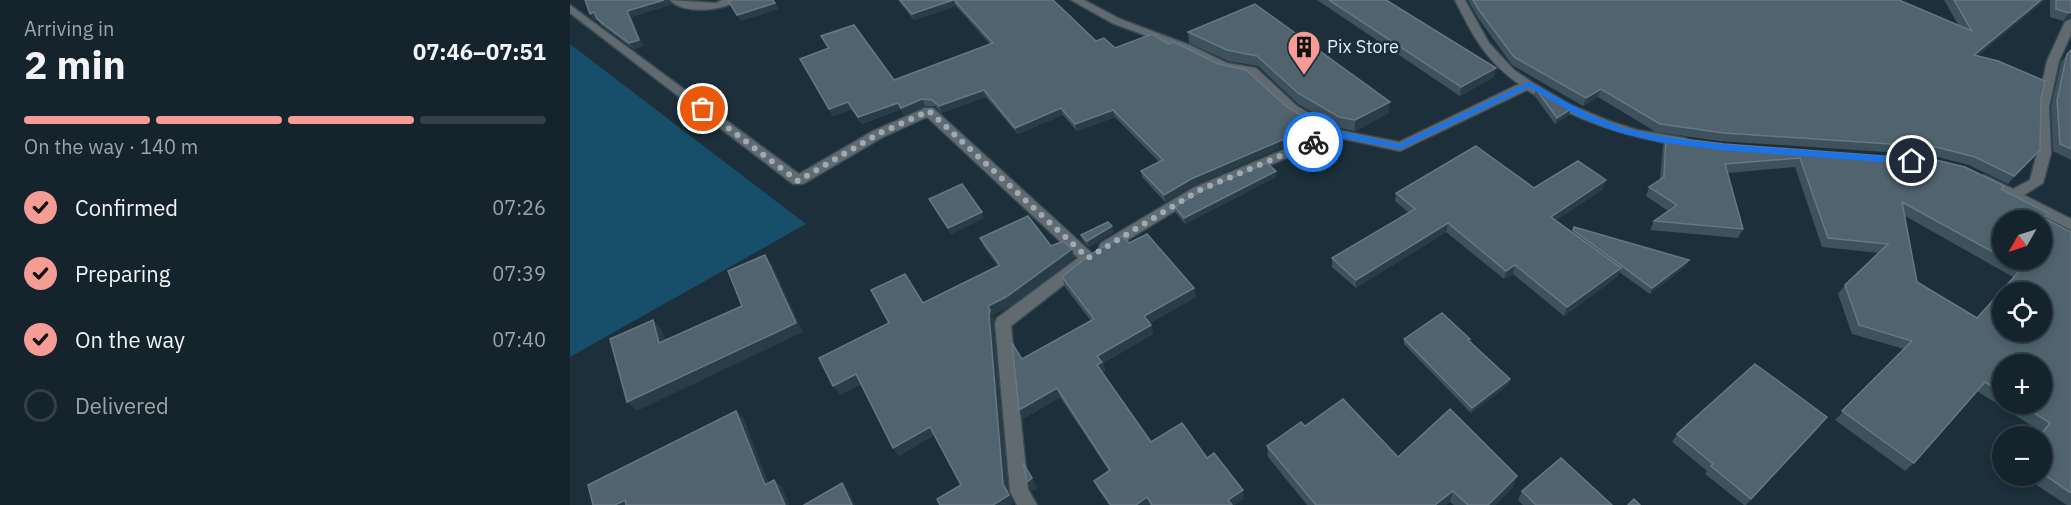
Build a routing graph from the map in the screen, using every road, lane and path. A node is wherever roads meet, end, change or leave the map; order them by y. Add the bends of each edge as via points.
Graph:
1 (675, 0) edge
2 (731, 0) edge
3 (1076, 0) edge
4 (1460, 0) edge
5 (570, 8) edge
6 (2071, 22) edge
7 (1529, 84) junction
8 (1334, 133) junction
9 (1700, 144) edge
10 (1973, 175) edge
11 (2014, 194) junction
12 (2071, 225) edge
13 (1088, 258) junction
14 (1027, 505) edge

1 - 2 street via 679,4 718,6
3 - 8 street via 1224,66 1252,71 1293,109
4 - 7 street via 1484,45 1507,70
5 - 13 street via 798,181 878,134 929,111
6 - 11 street via 2054,61 2043,107 2044,153 2036,183
7 - 8 street via 1400,147
7 - 9 street via 1585,116 1621,130
8 - 13 street via 1198,191
10 - 11 street
11 - 12 street
13 - 14 street via 1003,323 1019,491

